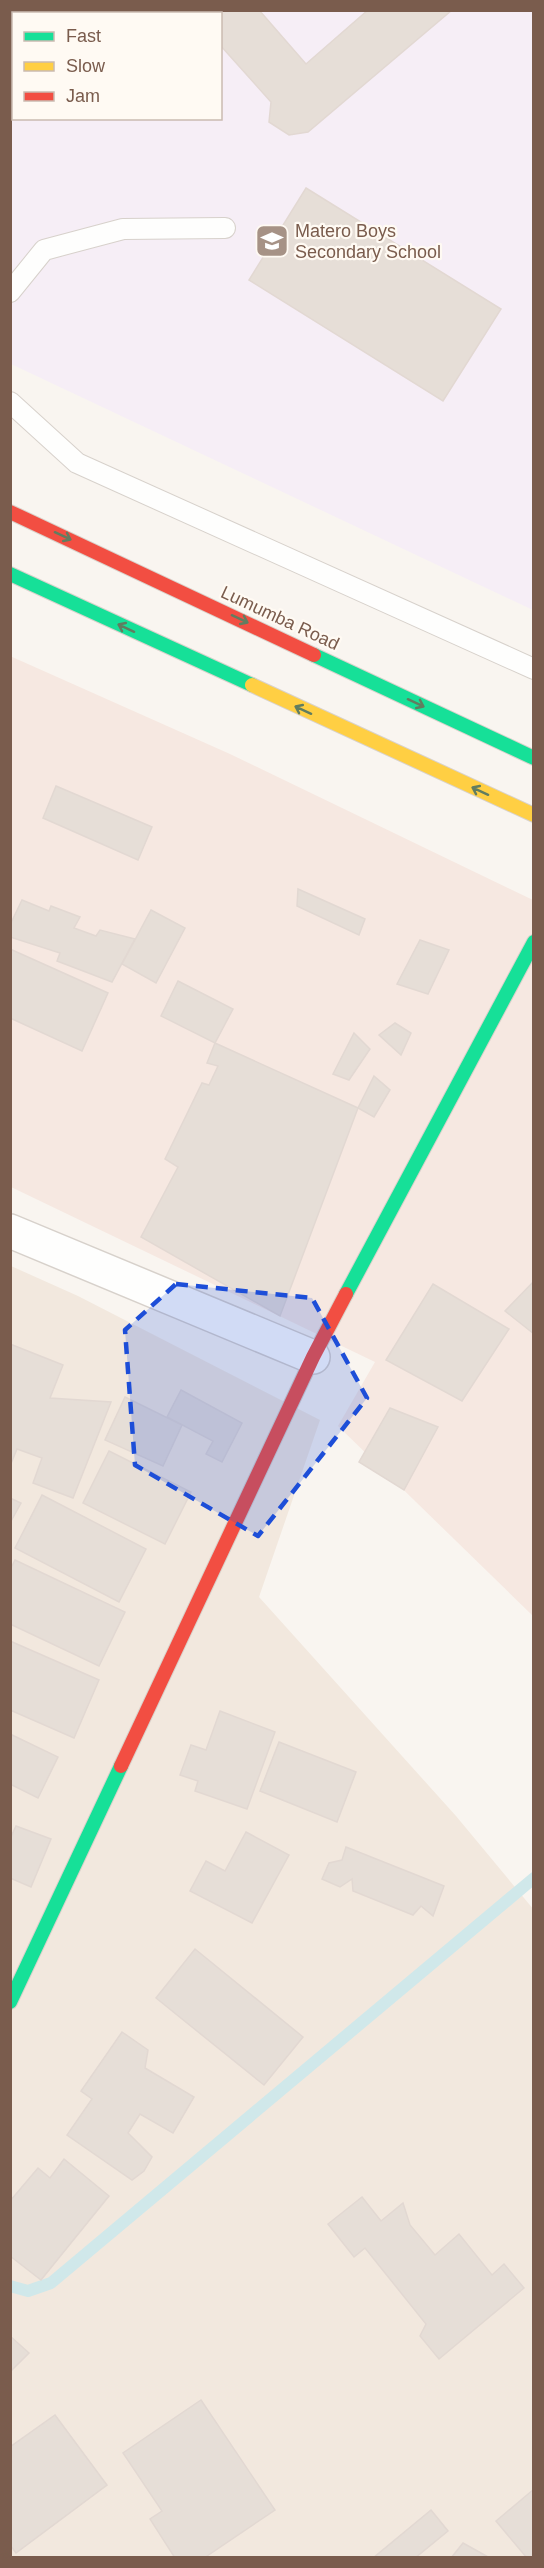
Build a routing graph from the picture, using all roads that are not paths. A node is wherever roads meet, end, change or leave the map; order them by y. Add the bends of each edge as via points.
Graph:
1 (225, 228) dead end
2 (10, 292) edge
3 (10, 402) edge
4 (10, 512) edge
5 (10, 574) edge
6 (534, 669) edge
7 (534, 758) edge
8 (534, 815) edge
9 (534, 942) edge
10 (10, 1231) edge
11 (313, 1356) junction
12 (10, 2002) edge

1 - 2 lane via 123,229 44,250
3 - 6 lane via 77,463
4 -> 7 street, Lumumba Road
8 -> 5 street
9 - 11 street
10 - 11 street
11 - 12 street

